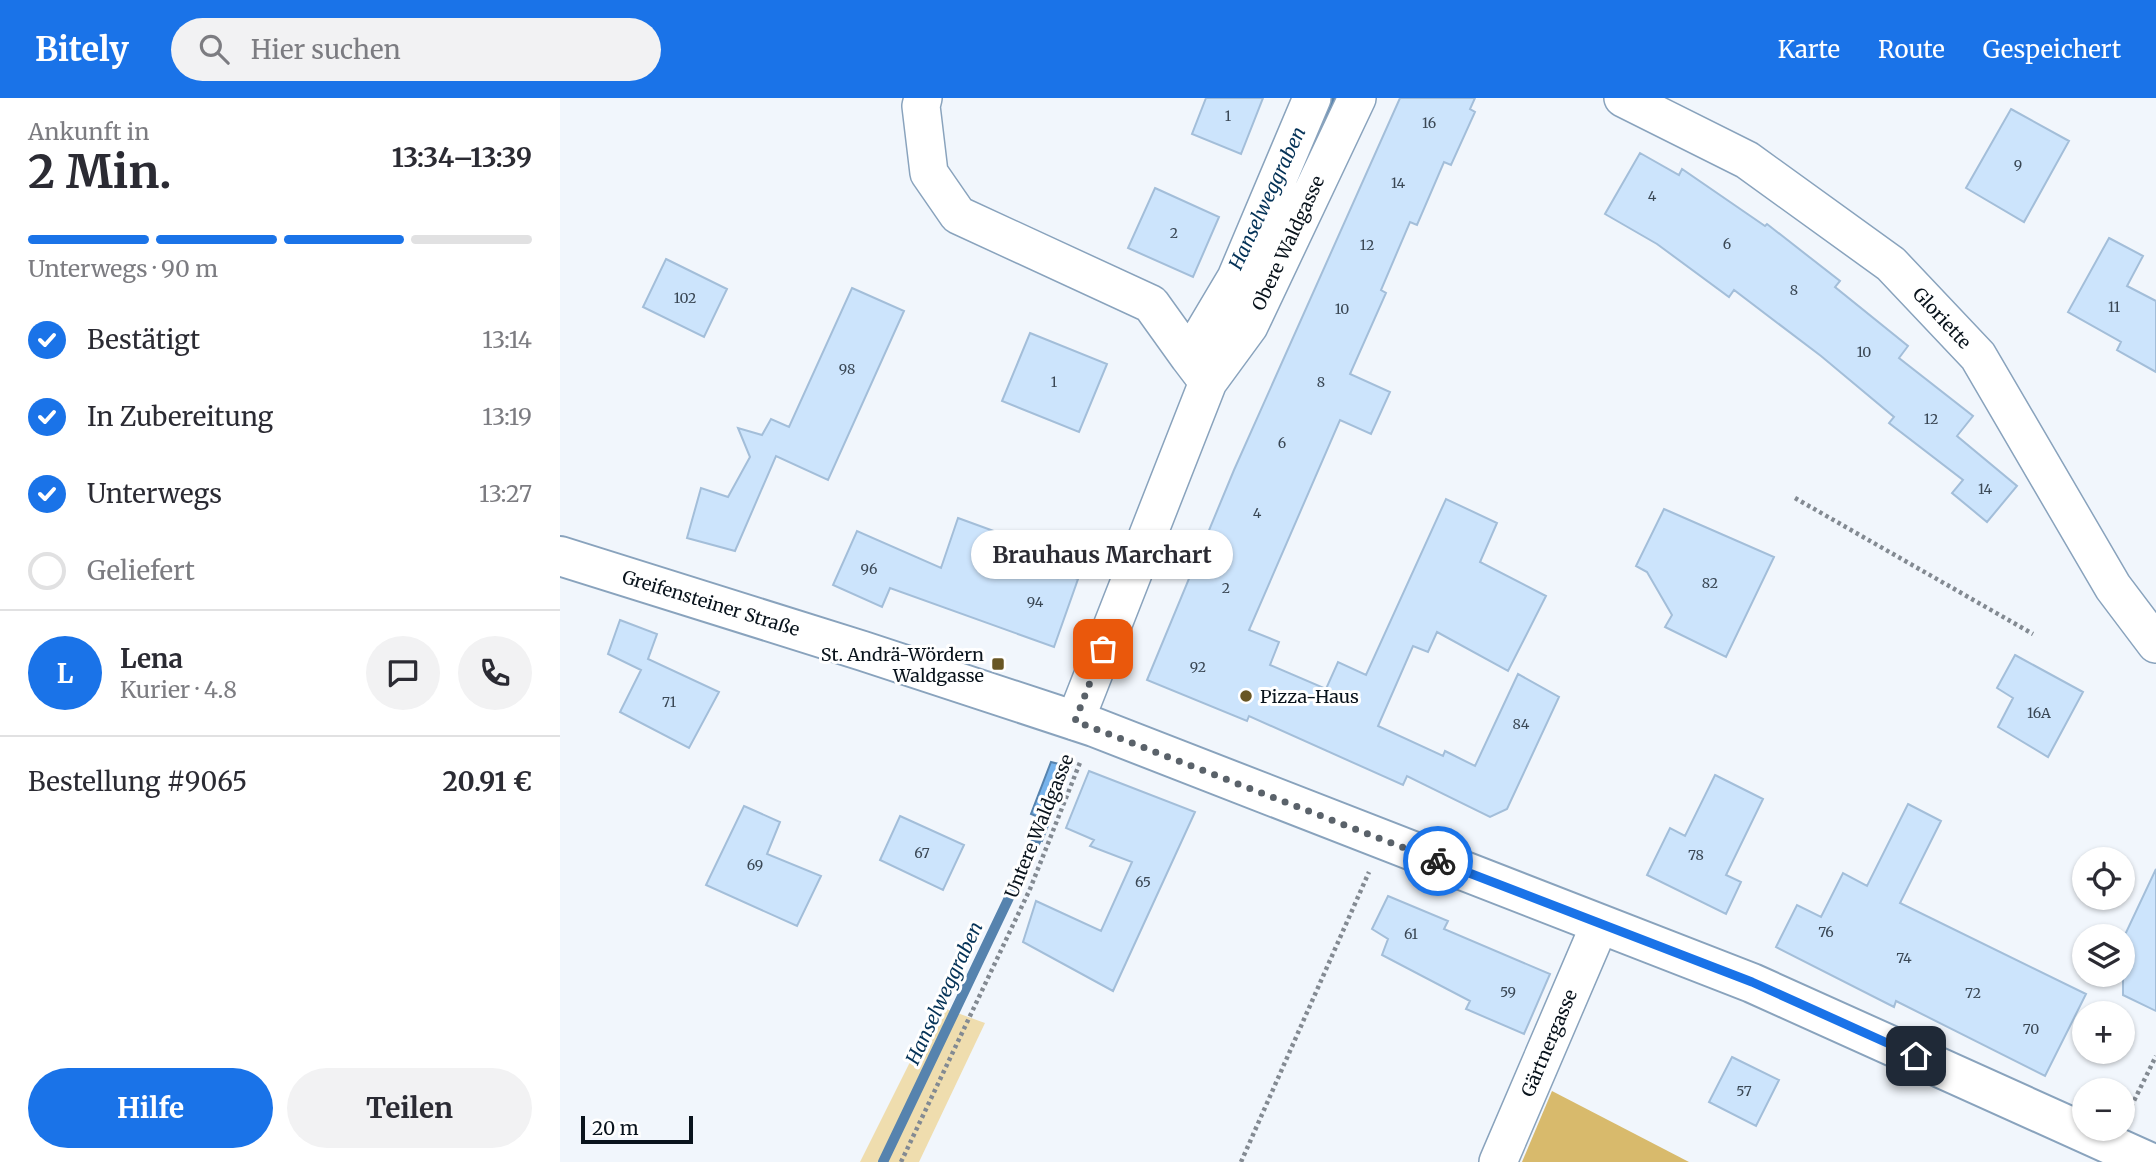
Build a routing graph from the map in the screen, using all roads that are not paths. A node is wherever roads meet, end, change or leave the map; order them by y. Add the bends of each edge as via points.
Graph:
1 (923, 98) edge
2 (1312, 98) edge
3 (1357, 98) edge
4 (1623, 98) edge
5 (1199, 370) junction
6 (560, 556) edge
7 (2156, 644) edge
8 (1084, 724) junction
9 (1600, 923) junction
10 (1498, 1162) edge
11 (2149, 1162) edge

1 - 5 street via 929,173 958,215 1151,304
2 - 5 street, Obere Waldgasse
3 - 5 street, Obere Waldgasse via 1249,326
4 - 7 street, Gloriette via 1747,160 1891,264 1978,356 2113,587
5 - 8 street, Obere Waldgasse
6 - 8 main road, Greifensteiner Straße
8 - 9 main road, Greifensteiner Straße
9 - 10 street, Gärtnergasse
9 - 11 main road, Greifensteiner Straße via 1752,982

